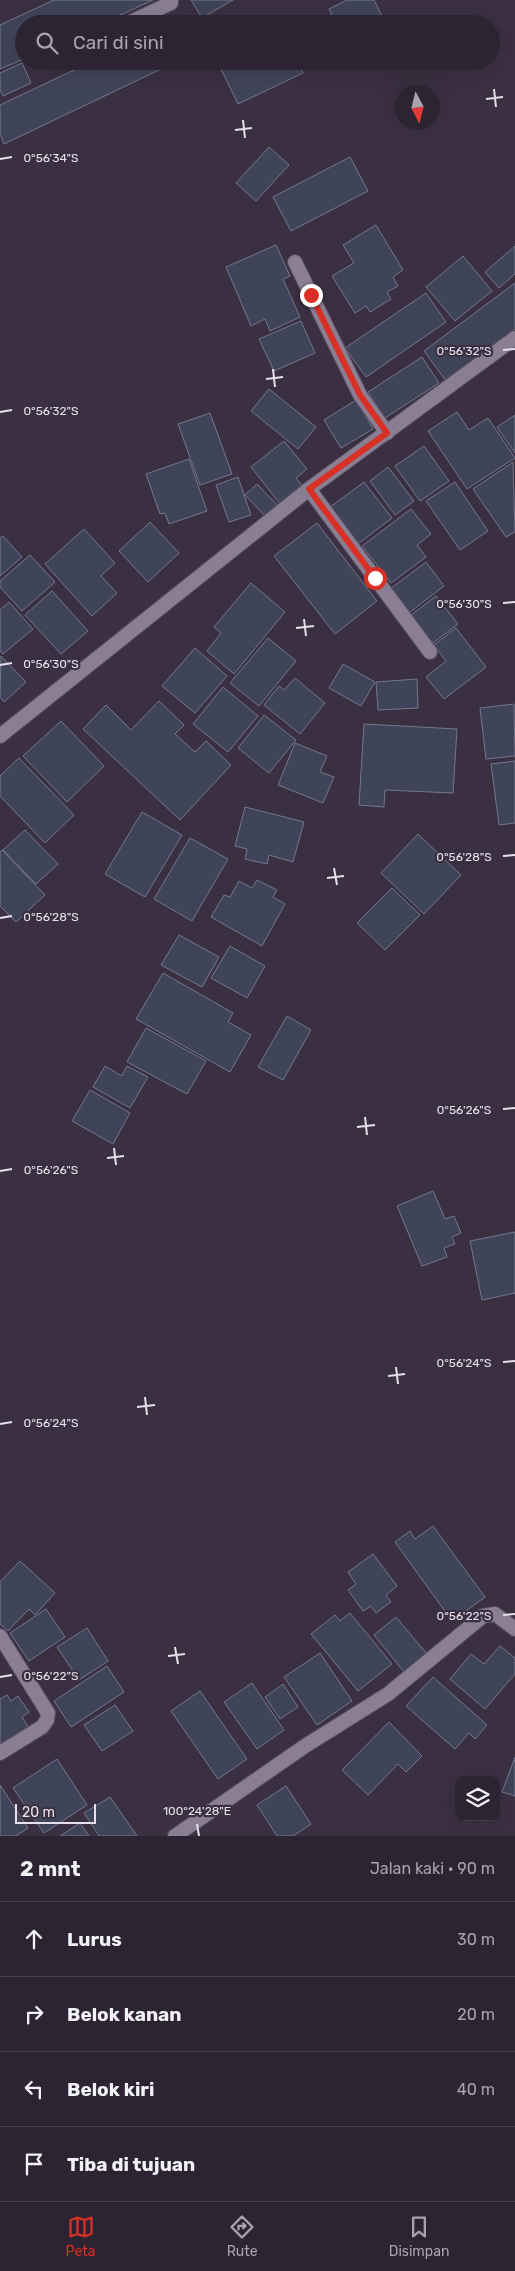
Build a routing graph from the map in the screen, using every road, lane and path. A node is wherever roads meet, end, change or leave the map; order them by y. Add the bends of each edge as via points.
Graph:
1 (172, 0) edge
2 (145, 15) edge
3 (294, 262) dead end
4 (515, 338) edge
5 (387, 433) junction
6 (309, 489) junction
7 (430, 652) dead end
8 (0, 736) edge
9 (515, 1629) edge
10 (0, 1636) edge
11 (0, 1753) edge
12 (175, 1836) edge

1 - 2 street
3 - 5 street via 360,395
4 - 5 street
5 - 6 street
6 - 7 street
6 - 8 street
9 - 12 street via 495,1614 483,1616 388,1694 305,1746
10 - 11 street via 48,1713 42,1727

